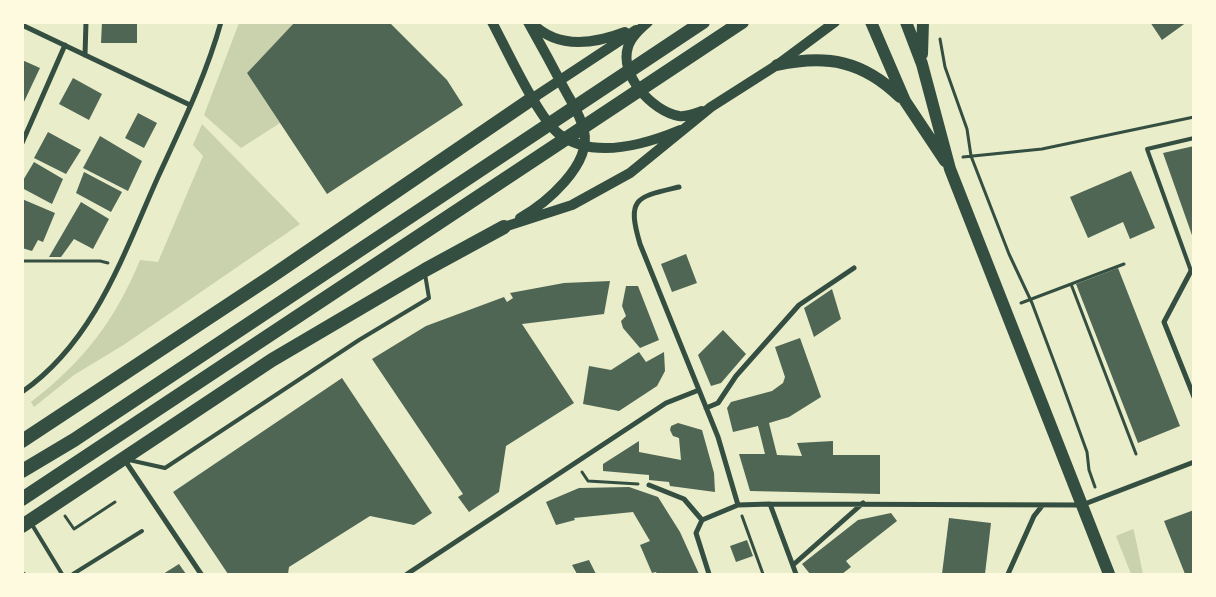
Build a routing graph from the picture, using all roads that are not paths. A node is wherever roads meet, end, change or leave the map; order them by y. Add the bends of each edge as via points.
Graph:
1 (86, 22) edge
2 (221, 22) edge
3 (492, 22) edge
4 (530, 22) edge
5 (647, 22) edge
6 (702, 22) edge
7 (742, 22) edge
8 (835, 22) edge
9 (871, 22) edge
10 (906, 22) edge
11 (923, 22) edge
12 (22, 25) edge
13 (65, 45) junction
14 (85, 55) junction
15 (922, 64) junction
16 (777, 65) junction
17 (560, 80) junction
18 (533, 98) junction
19 (905, 101) junction
20 (190, 105) junction
21 (711, 107) junction
22 (688, 126) junction
23 (1194, 138) edge
24 (22, 143) edge
25 (584, 144) junction
26 (950, 169) junction
27 (680, 187) dead end
28 (504, 227) junction
29 (854, 268) dead end
30 (425, 270) junction
31 (1192, 270) edge
32 (699, 390) junction
33 (22, 392) edge
34 (1194, 397) edge
35 (706, 408) junction
36 (22, 440) edge
37 (124, 459) junction
38 (1194, 462) edge
39 (22, 471) edge
40 (649, 485) road end
41 (22, 499) edge
42 (863, 503) junction
43 (770, 504) junction
44 (738, 505) junction
45 (1082, 505) junction
46 (1042, 506) junction
47 (702, 520) junction
48 (26, 524) edge
49 (142, 531) dead end
50 (792, 565) junction
51 (62, 574) edge
52 (73, 574) edge
53 (201, 574) edge
54 (408, 574) edge
55 (710, 574) edge
56 (796, 574) edge
57 (1008, 574) edge
58 (1109, 574) edge

1 - 14 street
2 - 20 street
3 - 18 main road
4 - 5 main road via 553,38 578,43 604,40
4 - 17 main road
5 - 17 main road
5 - 21 main road via 631,40 627,56 628,68 641,90 669,113 690,116
6 - 39 highway via 74,440
7 - 41 highway
8 - 16 main road
9 - 19 main road
10 - 15 main road
11 - 15 main road
12 - 13 street
13 - 14 street
13 - 24 street
14 - 20 street
15 - 26 main road
16 - 19 main road via 800,60 843,62 874,76
16 - 21 main road
17 - 18 main road
17 - 25 main road via 581,120
18 - 25 main road via 545,119 559,134
18 - 36 highway via 272,276
19 - 26 main road
20 - 33 street via 96,311 58,363
21 - 22 main road
22 - 25 main road via 639,144 616,147
22 - 28 main road via 665,147 618,180 572,205
23 - 31 lane via 1147,149
25 - 28 main road via 579,159 561,187 532,211
26 - 45 main road
27 - 32 street via 640,199 636,204 635,225
28 - 30 highway
29 - 35 street via 799,305 736,376 718,403
30 - 37 highway via 272,360
30 - 37 lane via 429,298 359,340 165,468
31 - 34 street via 1164,322
32 - 35 street
32 - 54 street via 666,403
35 - 44 street
37 - 48 highway
37 - 53 street
38 - 45 street
40 - 47 street via 684,499
42 - 43 street
42 - 46 street
42 - 50 street
43 - 44 street
43 - 50 street
44 - 47 street
45 - 46 street
45 - 58 main road
46 - 57 street via 1034,516
47 - 55 street via 696,533
48 - 51 lane
49 - 52 lane
50 - 56 street

